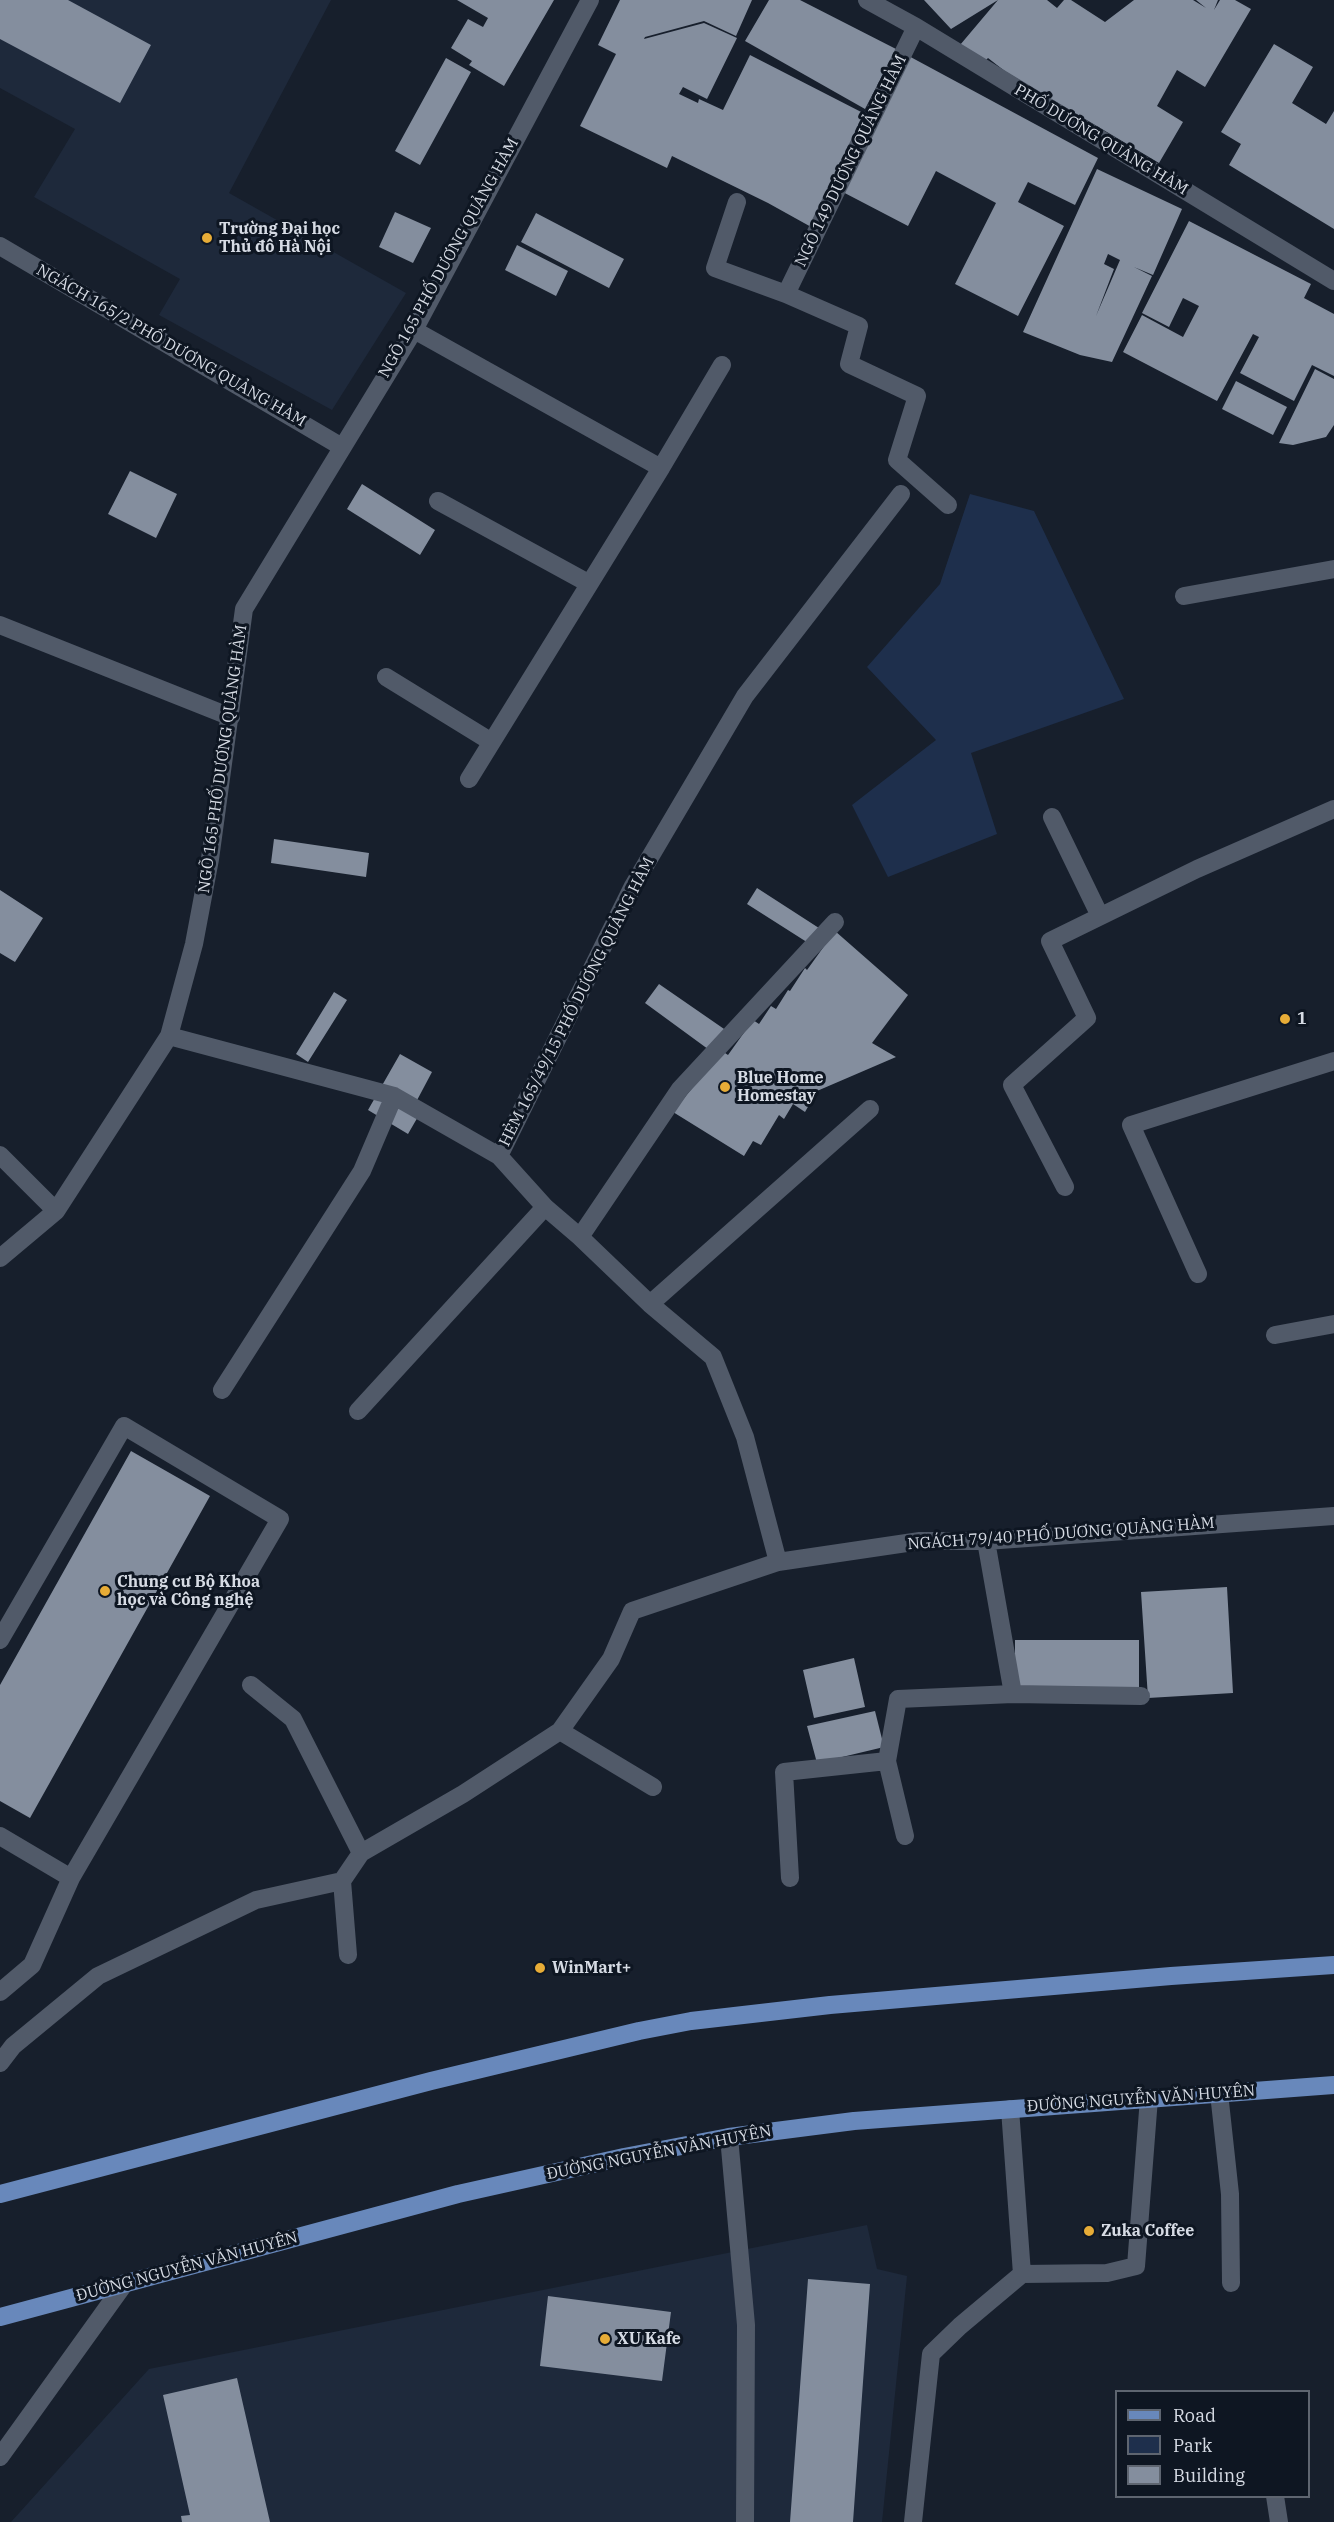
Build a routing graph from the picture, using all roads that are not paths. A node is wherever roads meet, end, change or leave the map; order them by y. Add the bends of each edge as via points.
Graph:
1 (590, 0) edge
2 (867, 0) edge
3 (916, 27) junction
4 (737, 202) dead end
5 (0, 246) edge
6 (1334, 281) edge
7 (786, 294) junction
8 (414, 330) junction
9 (722, 364) dead end
10 (342, 447) junction
11 (661, 468) junction
12 (901, 494) dead end
13 (438, 501) dead end
14 (948, 505) dead end
15 (1334, 569) edge
16 (588, 583) junction
17 (1184, 596) dead end
18 (0, 625) edge
19 (386, 677) dead end
20 (231, 717) junction
21 (490, 741) junction
22 (469, 779) dead end
23 (1334, 809) edge
24 (1052, 817) dead end
25 (1100, 916) junction
26 (835, 922) dead end
27 (169, 1036) junction
28 (1334, 1061) edge
29 (394, 1096) junction
30 (870, 1109) dead end
31 (0, 1155) edge
32 (499, 1156) junction
33 (1065, 1187) dead end
34 (545, 1207) junction
35 (56, 1211) junction
36 (580, 1237) junction
37 (0, 1258) edge
38 (1198, 1274) dead end
39 (650, 1304) junction
40 (1334, 1324) edge
41 (1275, 1335) dead end
42 (222, 1390) dead end
43 (358, 1412) dead end
44 (1334, 1516) edge
45 (986, 1541) junction
46 (778, 1562) junction
47 (0, 1640) edge
48 (251, 1685) dead end
49 (1013, 1694) junction
50 (1140, 1696) dead end
51 (560, 1731) junction
52 (887, 1761) junction
53 (653, 1786) dead end
54 (0, 1836) edge
55 (905, 1836) dead end
56 (361, 1853) junction
57 (71, 1878) junction
58 (790, 1878) dead end
59 (342, 1881) junction
60 (348, 1955) dead end
61 (1334, 1965) edge
62 (0, 1992) edge
63 (0, 2063) edge
64 (1334, 2085) edge
65 (1219, 2093) junction
66 (1149, 2098) junction
67 (1010, 2109) junction
68 (729, 2137) junction
69 (0, 2194) edge
70 (1022, 2274) junction
71 (125, 2283) junction
72 (1231, 2283) dead end
73 (0, 2317) edge
74 (0, 2457) edge
75 (1275, 2498) edge
76 (745, 2522) edge
77 (913, 2522) edge
78 (1279, 2522) edge

1 - 8 street, NGÕ 165 PHỐ DƯƠNG QUẢNG HÀM
2 - 3 street, PHỐ DƯƠNG QUẢNG HÀM
3 - 6 street, PHỐ DƯƠNG QUẢNG HÀM
3 - 7 street, NGÕ 149 DƯƠNG QUẢNG HÀM
4 - 7 street via 715,268
5 - 10 street, NGÁCH 165/2 PHỐ DƯƠNG QUẢNG HÀM
7 - 14 street via 859,326 849,364 917,396 897,460
8 - 10 street, NGÕ 165 PHỐ DƯƠNG QUẢNG HÀM
8 - 11 street
9 - 11 street
10 - 20 street, NGÕ 165 PHỐ DƯƠNG QUẢNG HÀM via 244,609
11 - 16 street
12 - 32 street, HẺM 165/49/15 PHỐ DƯƠNG QUẢNG HÀM via 745,696 633,886
13 - 16 street
15 - 17 street
16 - 21 street
18 - 20 street
19 - 21 street
20 - 27 street, NGÕ 165 PHỐ DƯƠNG QUẢNG HÀM via 194,944
21 - 22 street
23 - 25 street
24 - 25 street
25 - 33 street via 1050,941 1087,1018 1012,1085
26 - 36 street via 680,1089
27 - 29 street
27 - 35 street, NGÕ 165 PHỐ DƯƠNG QUẢNG HÀM
28 - 38 street via 1131,1125
29 - 32 street
29 - 42 street via 362,1171
30 - 39 street
31 - 35 street
32 - 34 street
34 - 36 street
34 - 43 street
35 - 37 street, NGÕ 165 PHỐ DƯƠNG QUẢNG HÀM
36 - 39 street
39 - 46 street via 713,1357 745,1437
40 - 41 street
44 - 45 street, NGÁCH 79/40 PHỐ DƯƠNG QUẢNG HÀM
45 - 46 street, NGÁCH 79/40 PHỐ DƯƠNG QUẢNG HÀM via 920,1541
45 - 49 street
46 - 51 street, NGÁCH 79/40 PHỐ DƯƠNG QUẢNG HÀM via 632,1611 611,1659
47 - 57 street via 124,1426 280,1519
48 - 56 street via 293,1719
49 - 50 street
49 - 52 street via 898,1699
51 - 53 street
51 - 56 street, NGÁCH 79/40 PHỐ DƯƠNG QUẢNG HÀM via 463,1794
52 - 55 street
52 - 58 street via 784,1772
54 - 57 street
56 - 59 street, NGÁCH 79/40 PHỐ DƯƠNG QUẢNG HÀM
57 - 62 street via 33,1965
59 - 60 street
59 - 63 street via 256,1900 98,1976 13,2046
61 - 69 main road via 842,2004 691,2021 431,2081
64 - 65 main road, ĐƯỜNG NGUYỄN VĂN HUYÊN
65 - 66 main road, ĐƯỜNG NGUYỄN VĂN HUYÊN
65 - 72 street via 1230,2194
66 - 67 main road, ĐƯỜNG NGUYỄN VĂN HUYÊN
66 - 70 street via 1136,2266 1107,2273
67 - 68 main road, ĐƯỜNG NGUYỄN VĂN HUYÊN via 854,2121
67 - 70 street
68 - 71 main road, ĐƯỜNG NGUYỄN VĂN HUYÊN via 458,2194
68 - 76 street via 746,2325
70 - 77 street via 930,2354
71 - 73 main road, ĐƯỜNG NGUYỄN VĂN HUYÊN
71 - 74 street
75 - 78 street

